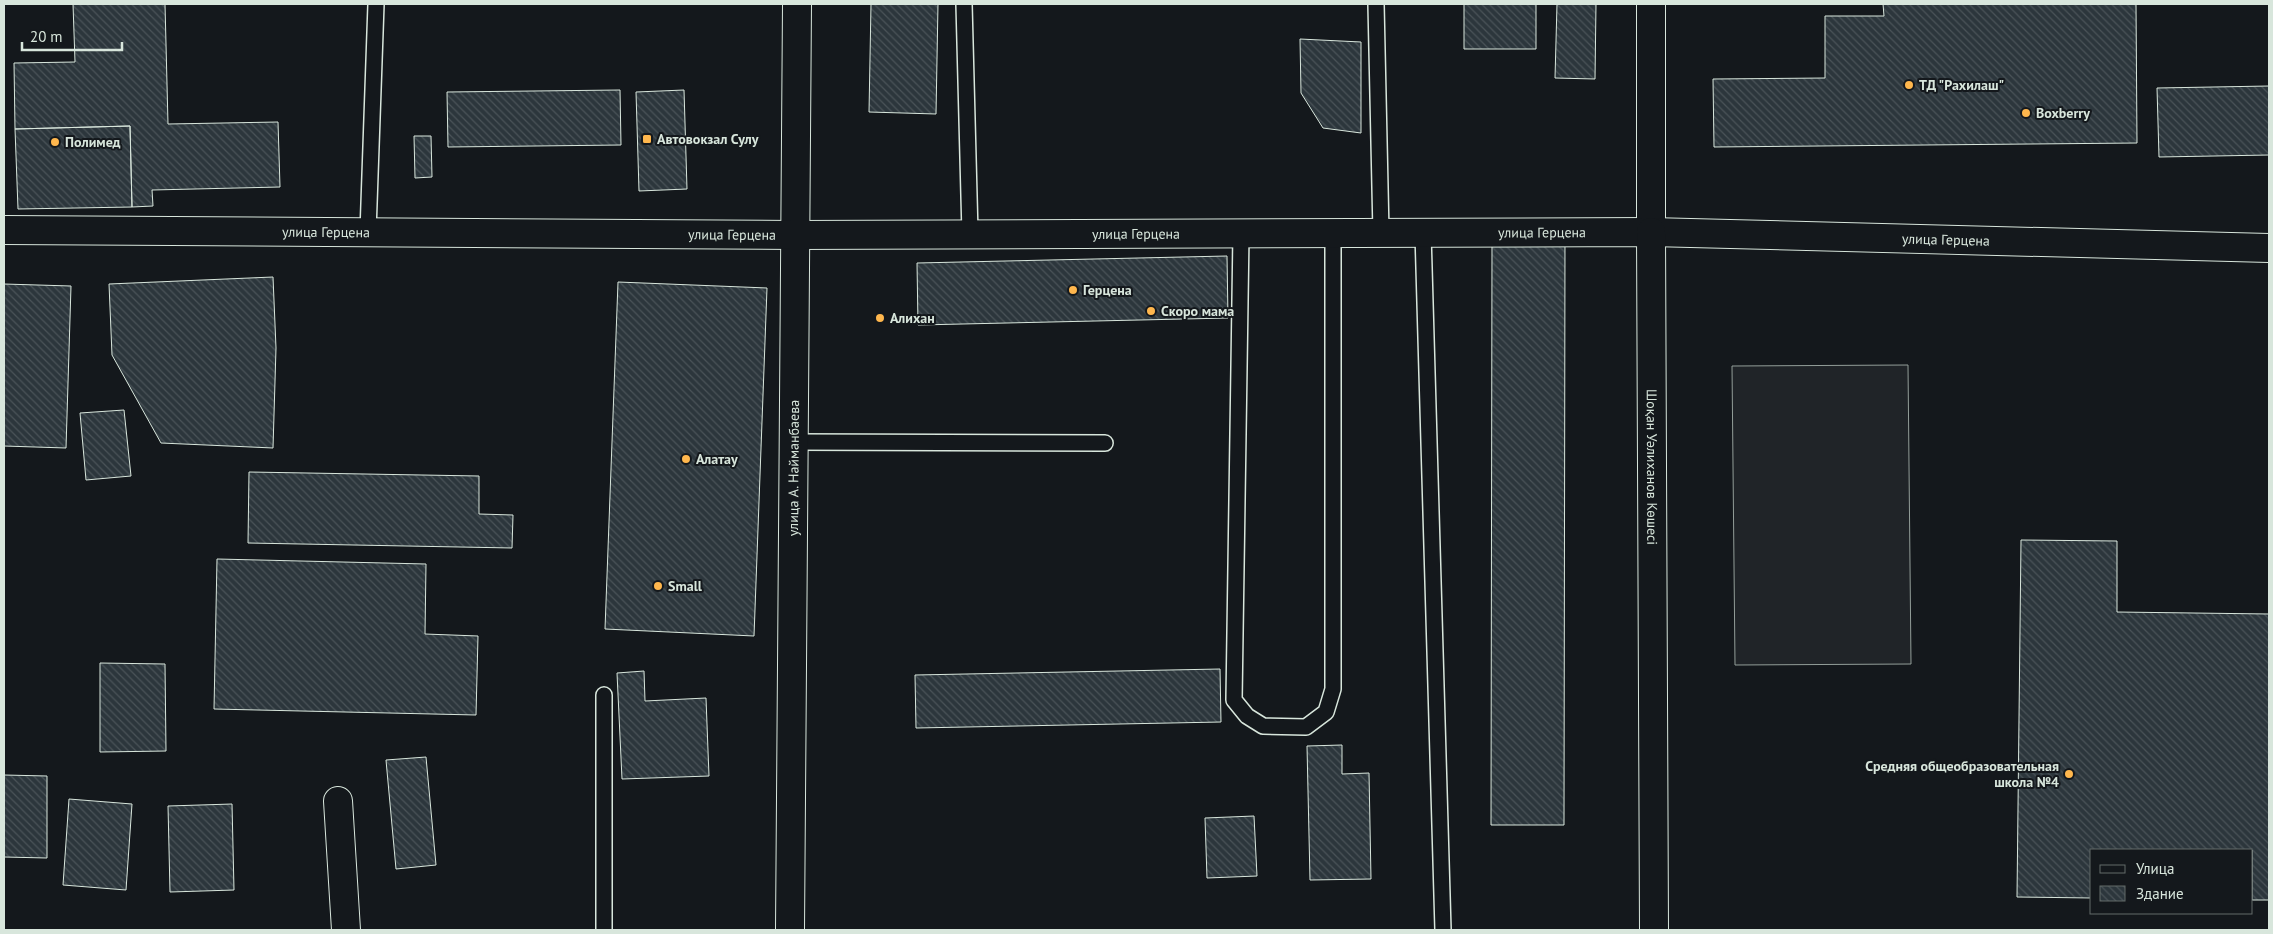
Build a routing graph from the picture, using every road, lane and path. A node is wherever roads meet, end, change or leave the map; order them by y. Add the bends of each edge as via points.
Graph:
1 (376, 4) edge
2 (796, 4) edge
3 (964, 4) edge
4 (1376, 4) edge
5 (1651, 4) edge
6 (4, 230) edge
7 (368, 232) junction
8 (1651, 232) junction
9 (1334, 233) junction
10 (1381, 233) junction
11 (1423, 233) junction
12 (970, 234) junction
13 (1241, 234) junction
14 (795, 235) junction
15 (2269, 248) edge
16 (794, 442) junction
17 (1105, 443) dead end
18 (604, 695) dead end
19 (338, 801) dead end
20 (346, 930) edge
21 (604, 930) edge
22 (790, 930) edge
23 (1443, 930) edge
24 (1654, 930) edge

1 - 7 lane
2 - 14 street, улица А. Найманбаева
3 - 12 lane
4 - 10 lane
5 - 8 street, Шоқан Уәлиханов Көшесі
6 - 7 street, улица Герцена
7 - 14 street, улица Герцена
8 - 11 street, улица Герцена
8 - 15 street, улица Герцена
8 - 24 street, Шоқан Уәлиханов Көшесі
9 - 10 street, улица Герцена
9 - 13 street, улица Герцена
9 - 13 lane via 1333,689 1326,712 1306,727 1263,726 1247,716 1234,700
10 - 11 street, улица Герцена
11 - 23 lane
12 - 13 street, улица Герцена
12 - 14 street, улица Герцена
14 - 16 street, улица А. Найманбаева
16 - 17 lane
16 - 22 street, улица А. Найманбаева
18 - 21 lane
19 - 20 street

